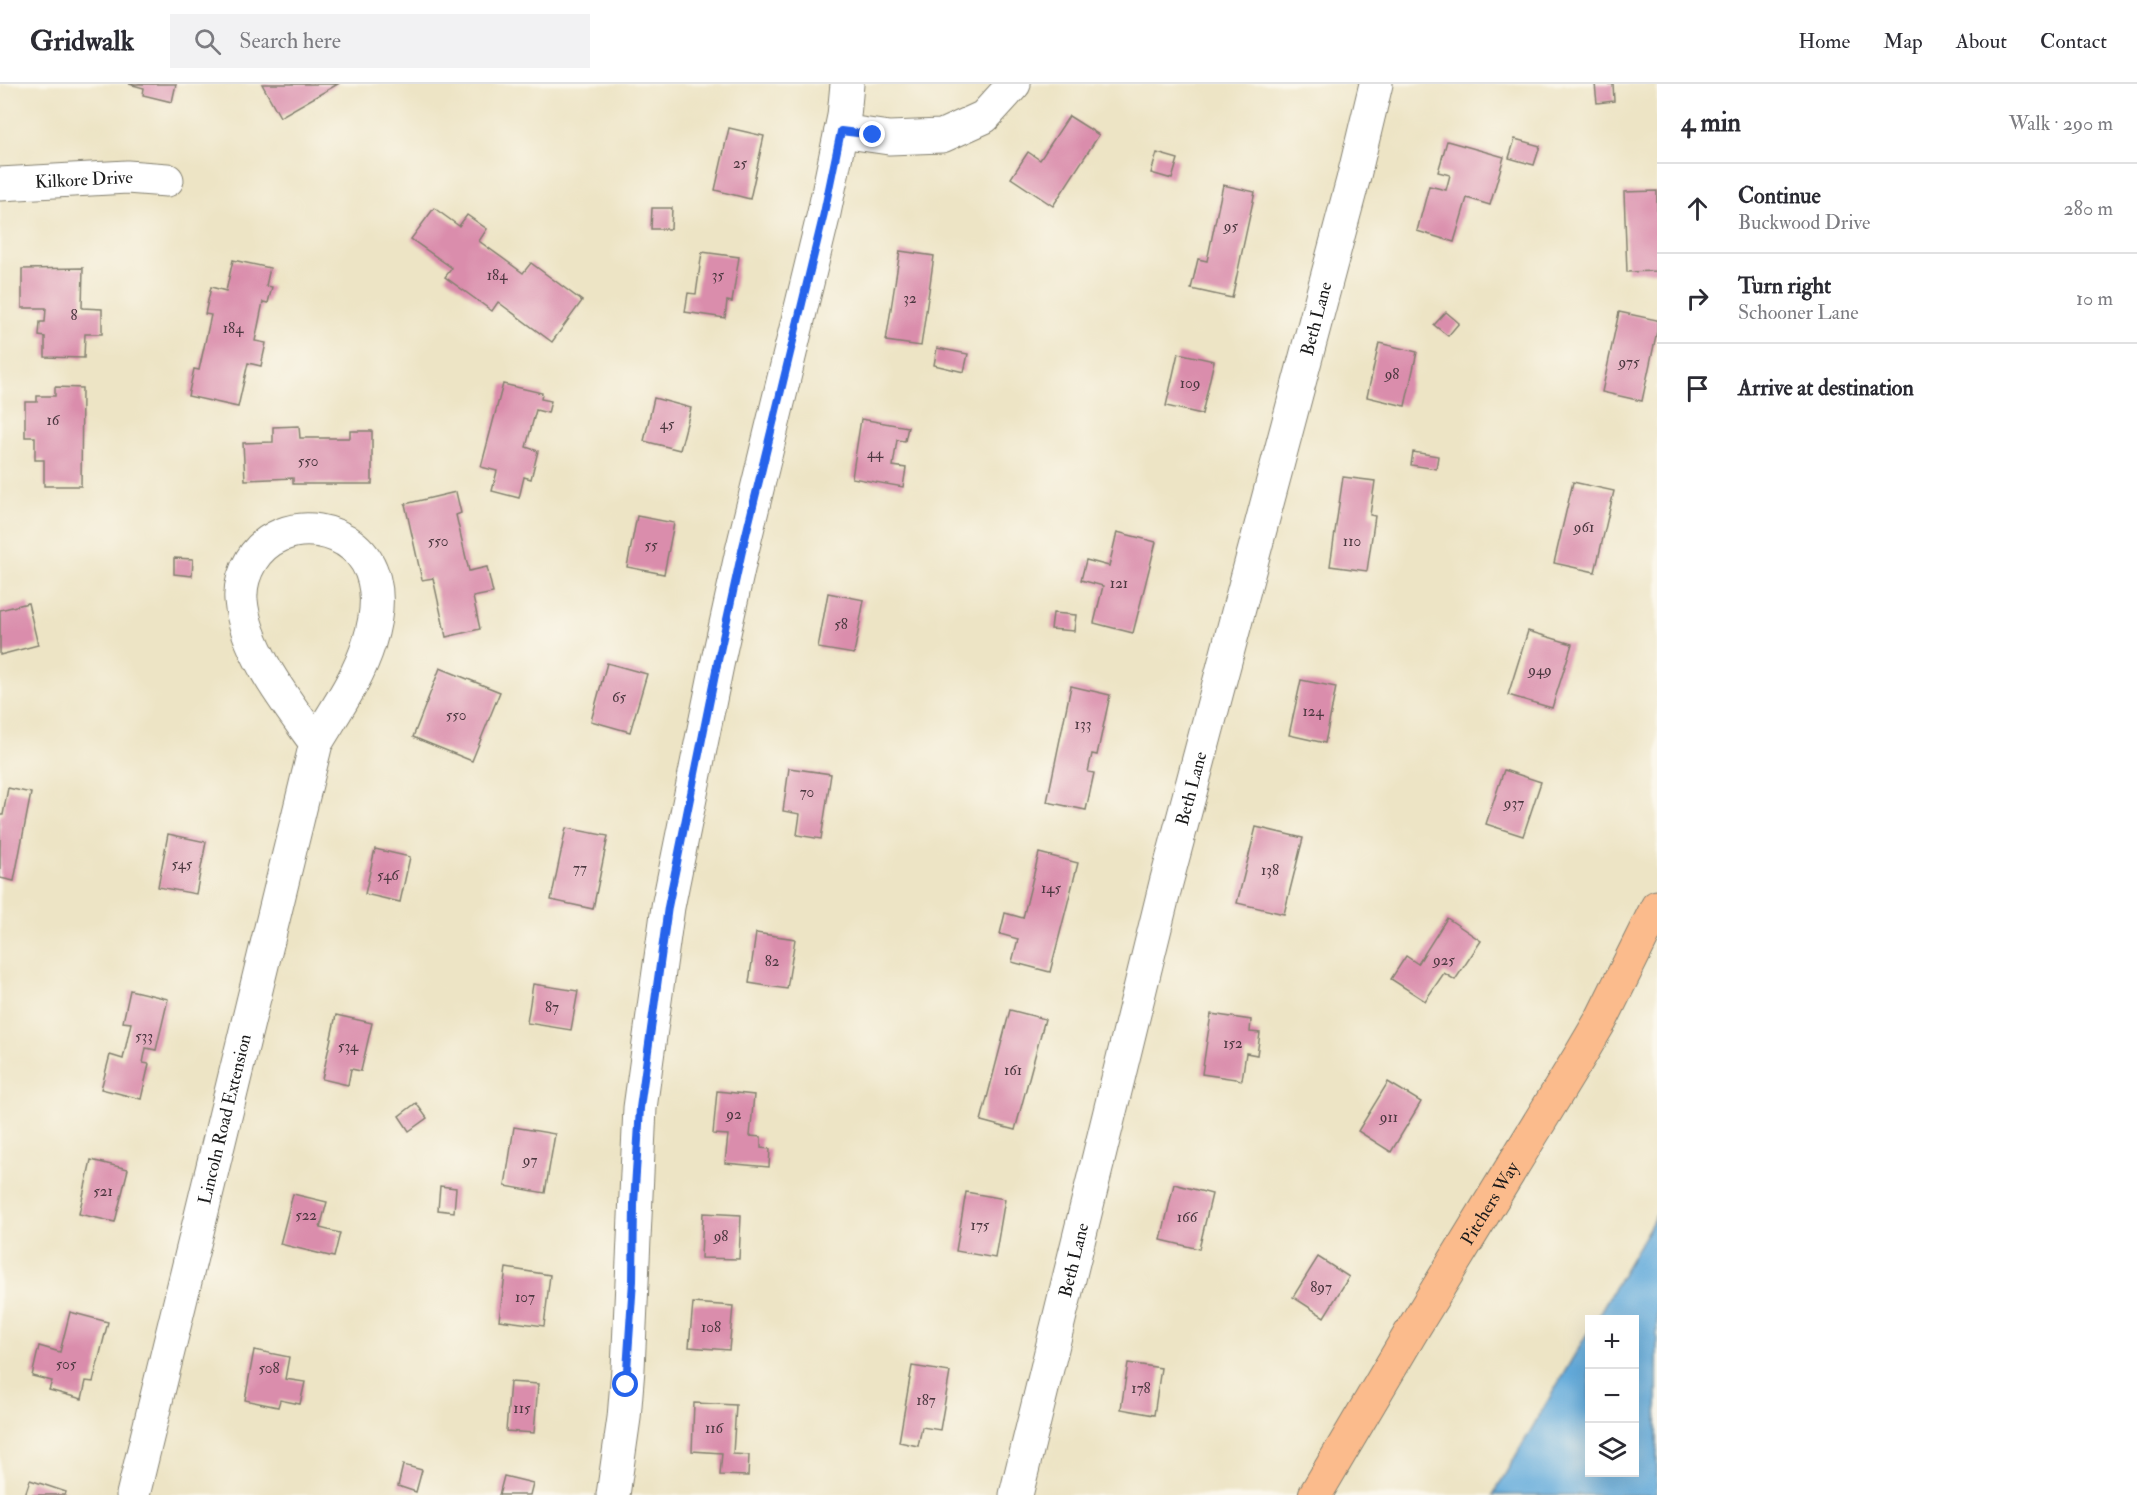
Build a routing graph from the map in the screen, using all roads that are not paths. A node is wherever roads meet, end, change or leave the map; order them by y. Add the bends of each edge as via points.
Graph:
1 (847, 84) edge
2 (1014, 84) edge
3 (1376, 84) edge
4 (841, 131) junction
5 (167, 180) dead end
6 (0, 184) edge
7 (316, 743) junction
8 (1657, 907) edge
9 (133, 1495) edge
10 (613, 1495) edge
11 (1016, 1495) edge
12 (1315, 1495) edge

1 - 4 street
2 - 4 street via 984,117 942,136 889,138
3 - 11 street, Beth Lane via 1166,884
4 - 10 street via 739,562 668,907 640,1108 624,1418
5 - 6 street, Kilkore Drive via 127,177
7 - 7 street, Lincoln Road Extension via 262,662 240,598 244,576 255,555 275,537 302,529 329,532 353,546 369,567 376,594 374,625 363,661
7 - 9 street, Lincoln Road Extension
8 - 12 main road, Pitchers Way via 1581,1054

